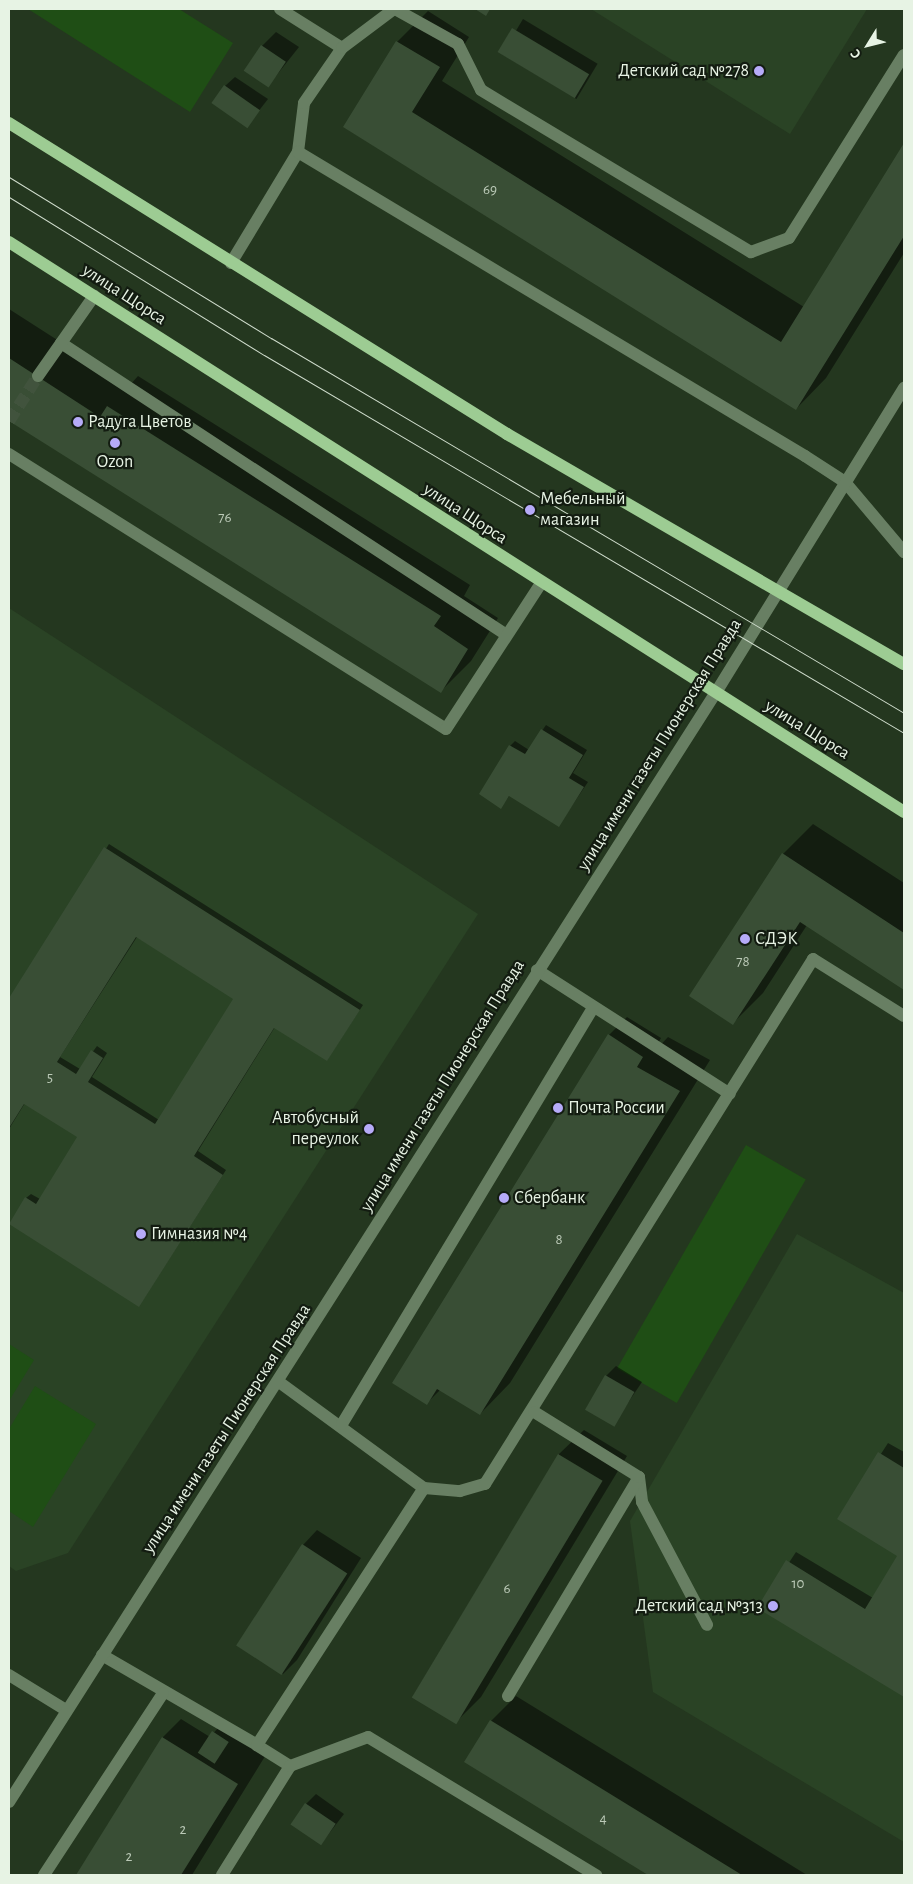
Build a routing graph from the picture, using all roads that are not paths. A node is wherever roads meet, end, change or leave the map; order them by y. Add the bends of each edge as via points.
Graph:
1 (280, 9) edge
2 (394, 9) edge
3 (342, 48) junction
4 (904, 55) edge
5 (9, 123) edge
6 (298, 152) junction
7 (9, 242) edge
8 (232, 263) junction
9 (94, 296) junction
10 (62, 343) junction
11 (38, 376) tunnel mouth
12 (904, 388) edge
13 (9, 454) edge
14 (845, 482) junction
15 (904, 552) edge
16 (541, 583) junction
17 (778, 590) junction
18 (505, 634) junction
19 (904, 664) edge
20 (716, 694) junction
21 (904, 812) edge
22 (537, 970) junction
23 (593, 1008) junction
24 (904, 1016) edge
25 (730, 1094) junction
26 (279, 1382) junction
27 (534, 1412) junction
28 (342, 1424) junction
29 (639, 1477) junction
30 (424, 1488) junction
31 (707, 1625) dead end
32 (102, 1655) junction
33 (9, 1675) edge
34 (163, 1693) junction
35 (508, 1696) dead end
36 (66, 1710) junction
37 (257, 1745) junction
38 (290, 1766) junction
39 (9, 1802) edge
40 (44, 1875) edge
41 (222, 1875) edge
42 (596, 1875) edge

1 - 3 street
2 - 3 street
2 - 4 street via 458,44 481,90 751,252 789,238
3 - 6 street via 304,103
5 - 8 main road
6 - 8 street
6 - 14 street
7 - 9 main road, улица Щорса
8 - 17 main road via 507,434
9 - 10 street
9 - 16 main road, улица Щорса
10 - 11 street
10 - 18 street
12 - 14 street, улица имени газеты Пионерская Правда
13 - 18 street via 446,729
14 - 15 street
14 - 17 street, улица имени газеты Пионерская Правда
16 - 18 street
16 - 20 main road, улица Щорса
17 - 19 main road
17 - 20 street, улица имени газеты Пионерская Правда
20 - 21 main road, улица Щорса
20 - 22 street, улица имени газеты Пионерская Правда
22 - 23 street
22 - 26 street, улица имени газеты Пионерская Правда
23 - 25 street
23 - 28 street
24 - 25 street via 814,959
25 - 27 street
26 - 28 street
26 - 32 street, улица имени газеты Пионерская Правда
27 - 29 street
27 - 30 street via 485,1484 460,1491
28 - 30 street
29 - 31 street via 642,1502
29 - 35 street
30 - 37 street
32 - 34 street
32 - 36 street, улица имени газеты Пионерская Правда
33 - 36 street
34 - 37 street
34 - 40 street
36 - 39 street, улица имени газеты Пионерская Правда
37 - 38 street
38 - 41 street
38 - 42 street via 368,1736

